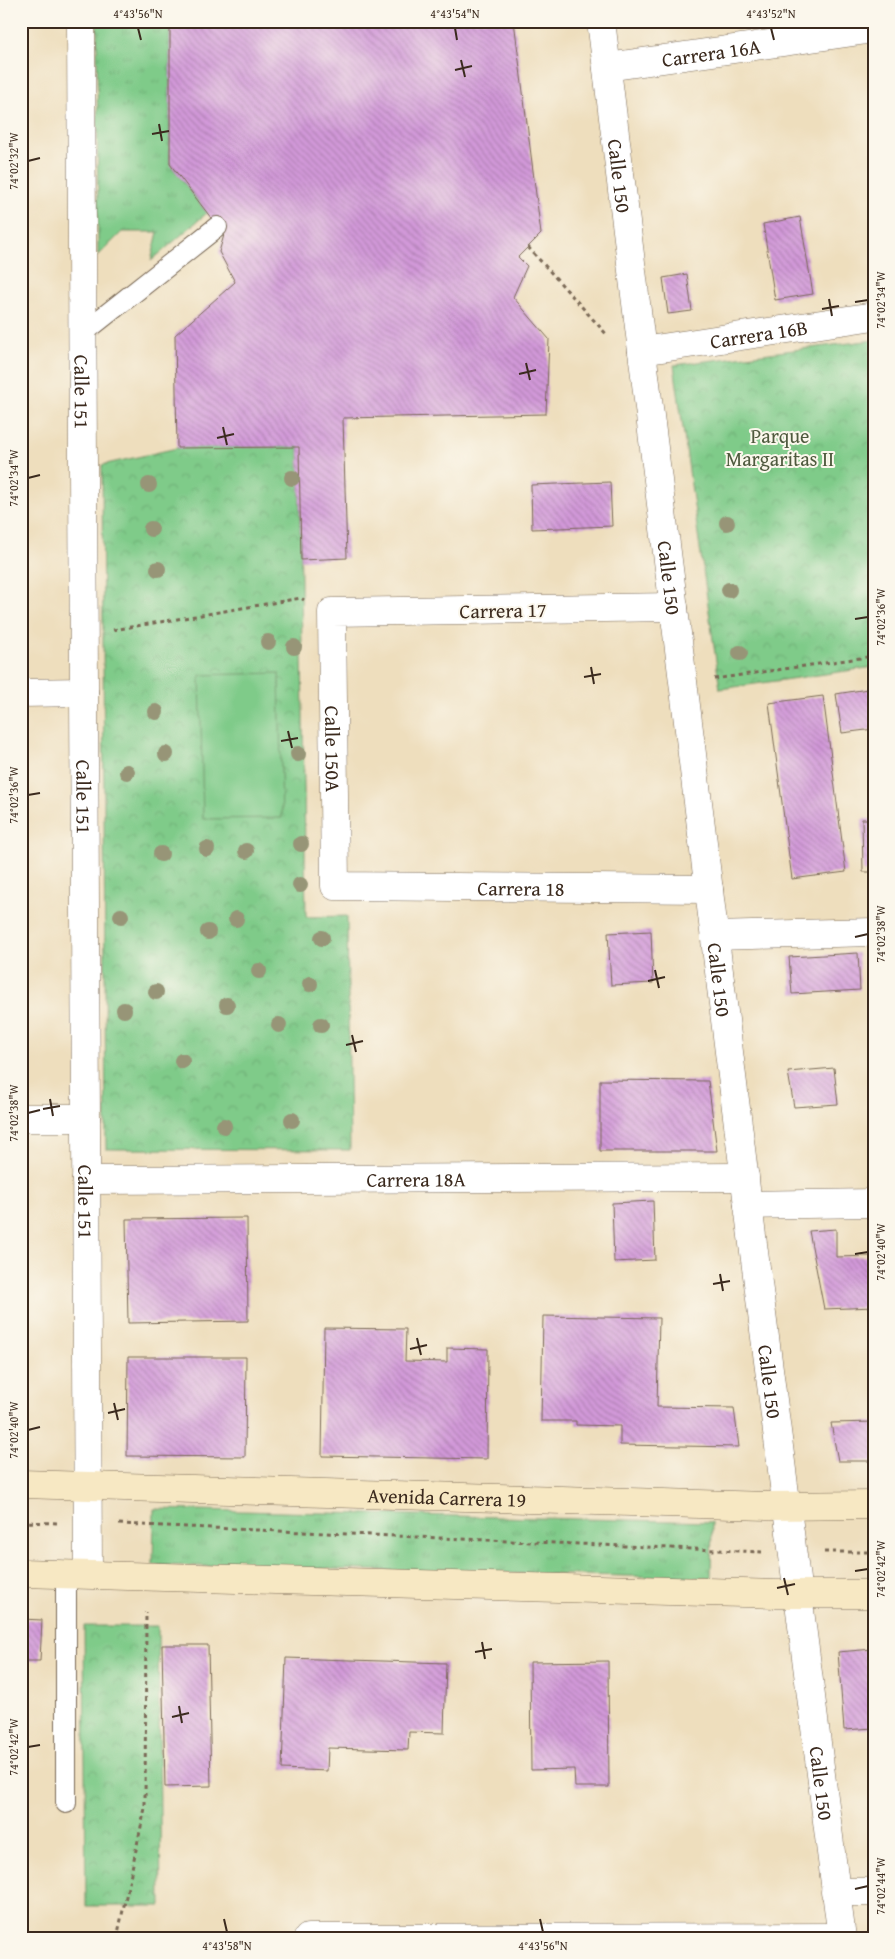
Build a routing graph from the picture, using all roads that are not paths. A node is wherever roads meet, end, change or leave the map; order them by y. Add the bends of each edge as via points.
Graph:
1 (81, 21) edge
2 (601, 21) edge
3 (874, 29) edge
4 (607, 67) junction
5 (217, 227) dead end
6 (874, 316) edge
7 (83, 333) junction
8 (642, 350) junction
9 (674, 607) junction
10 (332, 612) joint
11 (21, 692) edge
12 (84, 692) junction
13 (335, 886) joint
14 (709, 889) junction
15 (874, 932) edge
16 (715, 936) junction
17 (21, 1118) edge
18 (86, 1118) junction
19 (745, 1177) junction
20 (86, 1180) junction
21 (874, 1203) edge
22 (748, 1205) junction
23 (21, 1484) edge
24 (88, 1485) junction
25 (874, 1506) edge
26 (786, 1507) junction
27 (21, 1573) edge
28 (77, 1574) junction
29 (874, 1594) edge
30 (798, 1595) junction
31 (66, 1803) dead end
32 (835, 1892) junction
33 (874, 1892) edge
34 (842, 1937) edge
35 (308, 1938) edge

1 - 7 street, Calle 151
2 - 4 street, Calle 150
3 - 4 street, Carrera 16A
4 - 8 street, Calle 150
5 - 7 lane
6 - 8 street, Carrera 16B
7 - 12 street, Calle 151
8 - 9 street, Calle 150
9 - 10 street, Carrera 17
9 - 14 street, Calle 150
10 - 13 street, Calle 150A
11 - 12 street
12 - 18 street, Calle 151
13 - 14 street, Carrera 18
14 - 16 street, Calle 150
15 - 16 street
16 - 19 street, Calle 150
17 - 18 street
18 - 20 street, Calle 151
19 - 20 street, Carrera 18A
19 - 22 street, Calle 150
20 - 24 street, Calle 151
21 - 22 street
22 - 26 street, Calle 150
23 - 24 main road, Avenida Carrera 19
24 - 26 main road, Avenida Carrera 19
24 - 28 street, Calle 151 via 88,1523
25 - 26 main road, Avenida Carrera 19
26 - 30 street, Calle 150
27 - 28 main road
28 - 30 main road
28 - 31 lane
29 - 30 main road
30 - 32 street, Calle 150
32 - 33 street
32 - 34 street, Calle 150
34 - 35 street

